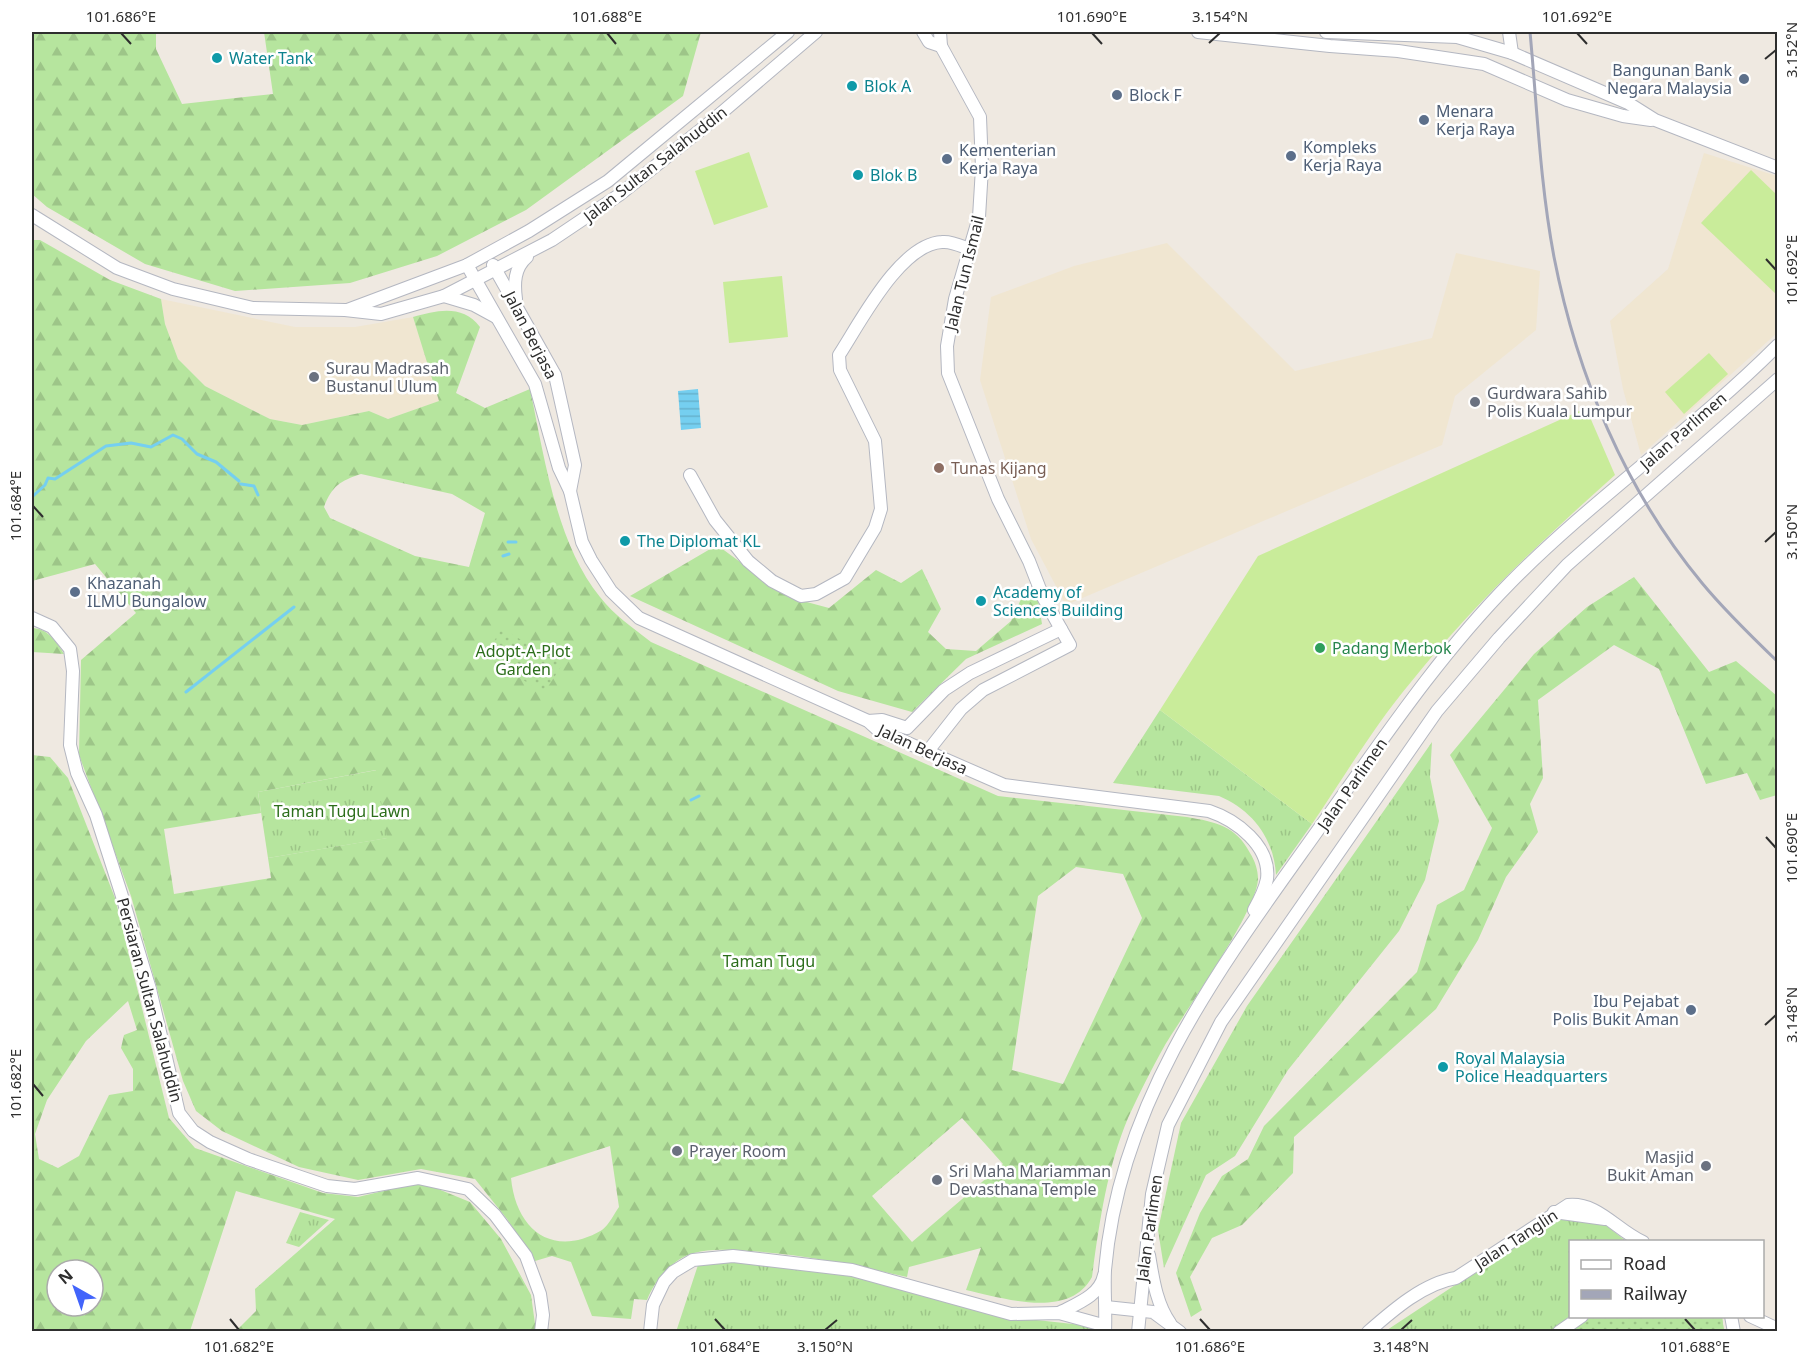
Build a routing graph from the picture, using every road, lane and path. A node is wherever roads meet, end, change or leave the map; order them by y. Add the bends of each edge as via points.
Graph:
1 (788, 32) edge
2 (816, 32) edge
3 (923, 32) edge
4 (940, 32) edge
5 (1198, 32) edge
6 (1326, 32) edge
7 (1470, 32) edge
8 (1509, 32) edge
9 (1458, 37) junction
10 (940, 46) junction
11 (1512, 53) junction
12 (1655, 120) junction
13 (1757, 159) junction
14 (1778, 163) edge
15 (1778, 168) edge
16 (32, 215) edge
17 (537, 249) junction
18 (969, 249) junction
19 (487, 254) junction
20 (467, 265) junction
21 (496, 270) junction
22 (476, 281) junction
23 (444, 296) junction
24 (516, 304) junction
25 (345, 310) junction
26 (497, 318) junction
27 (1778, 345) edge
28 (1778, 379) edge
29 (690, 475) dead end
30 (570, 491) junction
31 (32, 618) edge
32 (1061, 629) junction
33 (1046, 658) junction
34 (922, 716) junction
35 (868, 721) junction
36 (924, 750) junction
37 (1238, 943) junction
38 (1146, 1236) junction
39 (1630, 1239) edge
40 (1105, 1270) junction
41 (1106, 1307) junction
42 (1139, 1310) junction
43 (1059, 1313) junction
44 (1389, 1314) junction
45 (1580, 1318) edge
46 (1752, 1318) edge
47 (1170, 1323) junction
48 (1778, 1329) edge
49 (1105, 1330) edge
50 (541, 1332) edge
51 (650, 1332) edge
52 (1138, 1332) edge
53 (1180, 1332) edge
54 (1368, 1332) edge
55 (1377, 1332) edge
56 (1559, 1332) edge

1 - 19 street, Jalan Sultan Salahuddin via 608,181
2 - 17 street, Jalan Sultan Salahuddin via 619,195
3 - 10 street, Jalan Tun Ismail via 929,42
4 - 10 street, Jalan Tun Ismail
5 - 12 street via 1398,51 1484,64 1567,100 1623,116
6 - 9 street
7 - 9 street
8 - 11 street
9 - 11 street
10 - 18 street, Jalan Tun Ismail via 980,117 979,217
11 - 12 street via 1628,103
12 - 13 street
13 - 14 street
13 - 15 street
16 - 25 street, Jalan Sultan Salahuddin via 117,268 173,289 253,308
17 - 21 street, Jalan Sultan Salahuddin
17 - 24 street via 521,262 515,279
18 - 29 street via 940,242 903,262 839,355 840,370 875,441 881,509 875,528 845,578 816,594 801,596 772,581 748,561 715,520
18 - 32 street, Jalan Tun Ismail via 946,346 948,373 998,499
19 - 20 street, Jalan Sultan Salahuddin
19 - 21 street, Jalan Berjasa
20 - 22 street, Jalan Berjasa
20 - 25 street, Jalan Sultan Salahuddin
21 - 22 street, Jalan Sultan Salahuddin
21 - 24 street, Jalan Berjasa
22 - 23 street, Jalan Sultan Salahuddin
22 - 26 street, Jalan Berjasa
23 - 25 street, Jalan Sultan Salahuddin via 381,314
23 - 26 street via 474,305
24 - 30 street, Jalan Berjasa via 555,375 575,465
26 - 30 street, Jalan Berjasa via 535,384 559,468
27 - 37 street, Jalan Parlimen via 1706,412 1563,532 1509,584 1410,702
28 - 38 street, Jalan Parlimen via 1567,565 1437,711 1221,1022 1168,1125
30 - 35 street, Jalan Berjasa via 577,526 591,560 610,591 639,618
31 - 50 street, Persiaran Sultan Salahuddin via 52,627 70,649 70,745 122,893 150,989 179,1113 210,1142 327,1186 355,1189 418,1178 468,1189 495,1215 525,1256 540,1294
32 - 33 street
32 - 33 street, Jalan Tun Ismail via 1070,645
32 - 34 street via 970,673 945,690
33 - 36 street, Jalan Tun Ismail via 983,690
34 - 35 street via 907,728 882,720
34 - 36 street via 917,727
35 - 36 street, Jalan Berjasa via 878,730
36 - 37 street, Jalan Berjasa via 1004,785 1209,811 1236,823 1258,848 1267,878
37 - 40 street, Jalan Parlimen via 1170,1054 1142,1116 1117,1197
38 - 42 street, Jalan Parlimen
38 - 47 street via 1153,1283
39 - 44 street, Jalan Tanglin via 1595,1208 1568,1205 1456,1278 1439,1281
40 - 41 street, Jalan Parlimen
40 - 43 street via 1103,1281 1089,1298
41 - 42 street
41 - 49 street, Jalan Parlimen
42 - 47 street via 1153,1312
42 - 52 street, Jalan Parlimen
43 - 49 street via 1099,1324
43 - 51 street via 1011,1314 852,1270 777,1260 707,1257 693,1260 664,1282 653,1305
44 - 54 street, Jalan Tanglin
44 - 55 street, Jalan Tanglin
45 - 56 street
46 - 48 street
47 - 53 street

